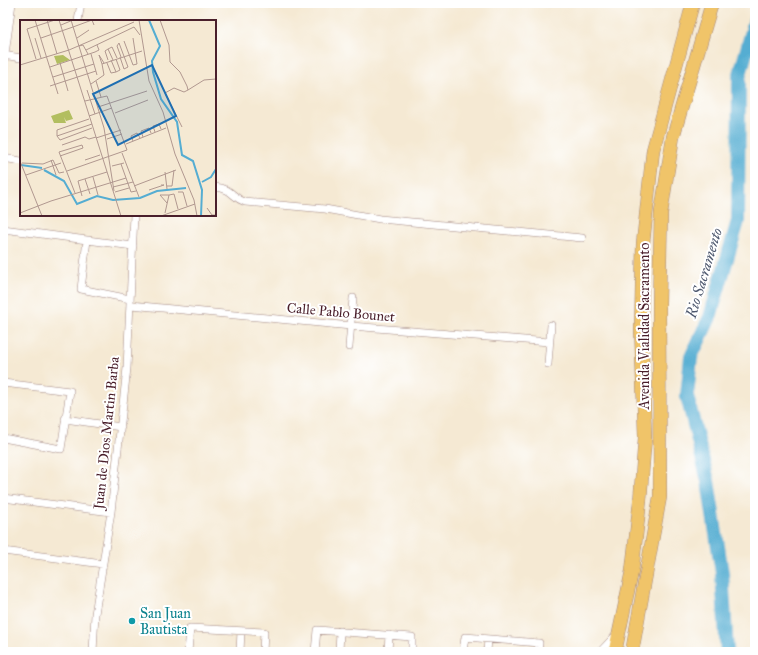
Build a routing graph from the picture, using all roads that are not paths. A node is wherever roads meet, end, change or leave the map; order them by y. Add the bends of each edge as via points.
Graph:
1 (12, 3) edge
2 (81, 3) edge
3 (693, 3) edge
4 (712, 3) edge
5 (78, 20) edge
6 (4, 55) edge
7 (20, 58) edge
8 (3, 69) edge
9 (3, 158) edge
10 (20, 161) edge
11 (216, 187) edge
12 (134, 216) edge
13 (3, 230) edge
14 (582, 238) dead end
15 (87, 240) junction
16 (133, 246) junction
17 (353, 298) dead end
18 (131, 302) junction
19 (551, 325) dead end
20 (351, 326) junction
21 (549, 342) junction
22 (349, 347) dead end
23 (548, 364) dead end
24 (3, 383) edge
25 (65, 419) junction
26 (121, 427) junction
27 (3, 438) edge
28 (3, 498) edge
29 (3, 501) edge
30 (111, 512) junction
31 (3, 551) edge
32 (103, 564) junction
33 (241, 630) junction
34 (620, 631) junction
35 (340, 632) junction
36 (389, 635) junction
37 (488, 639) junction
38 (93, 652) edge
39 (188, 652) edge
40 (240, 652) edge
41 (263, 652) edge
42 (315, 652) edge
43 (339, 652) edge
44 (388, 652) edge
45 (412, 652) edge
46 (464, 652) edge
47 (487, 652) edge
48 (538, 652) edge
49 (600, 652) edge
50 (615, 652) edge
51 (632, 652) edge

1 - 6 street
2 - 5 street
3 - 34 highway, Avenida Vialidad Sacramento via 653,150 642,244 641,329 645,437 632,571
4 - 51 highway, Avenida Vialidad Sacramento via 674,137 661,213 660,497
6 - 7 street
6 - 8 street
9 - 10 street
11 - 14 street via 225,188 245,202 325,209 380,219
12 - 16 street, Juan de Dios Martin Barba
13 - 15 street
15 - 16 street
15 - 18 street, Calle Pablo Bounet via 81,289
16 - 18 street, Juan de Dios Martin Barba
17 - 20 street
18 - 20 street, Calle Pablo Bounet
18 - 26 street, Juan de Dios Martin Barba
19 - 21 street
20 - 21 street, Calle Pablo Bounet
20 - 22 street
21 - 23 street
24 - 25 street via 70,390
25 - 26 street
25 - 27 street via 61,449
26 - 30 street, Juan de Dios Martin Barba
28 - 29 street
28 - 30 street
30 - 32 street, Juan de Dios Martin Barba
31 - 32 street
32 - 38 street, Juan de Dios Martin Barba via 95,614
33 - 39 street via 190,628
33 - 40 street
33 - 41 street via 264,632
34 - 49 street
34 - 50 highway, Avenida Vialidad Sacramento
35 - 36 street
35 - 42 street via 317,630
35 - 43 street
36 - 44 street
36 - 45 street via 412,637
37 - 46 street via 465,637
37 - 47 street
37 - 48 street via 539,644

